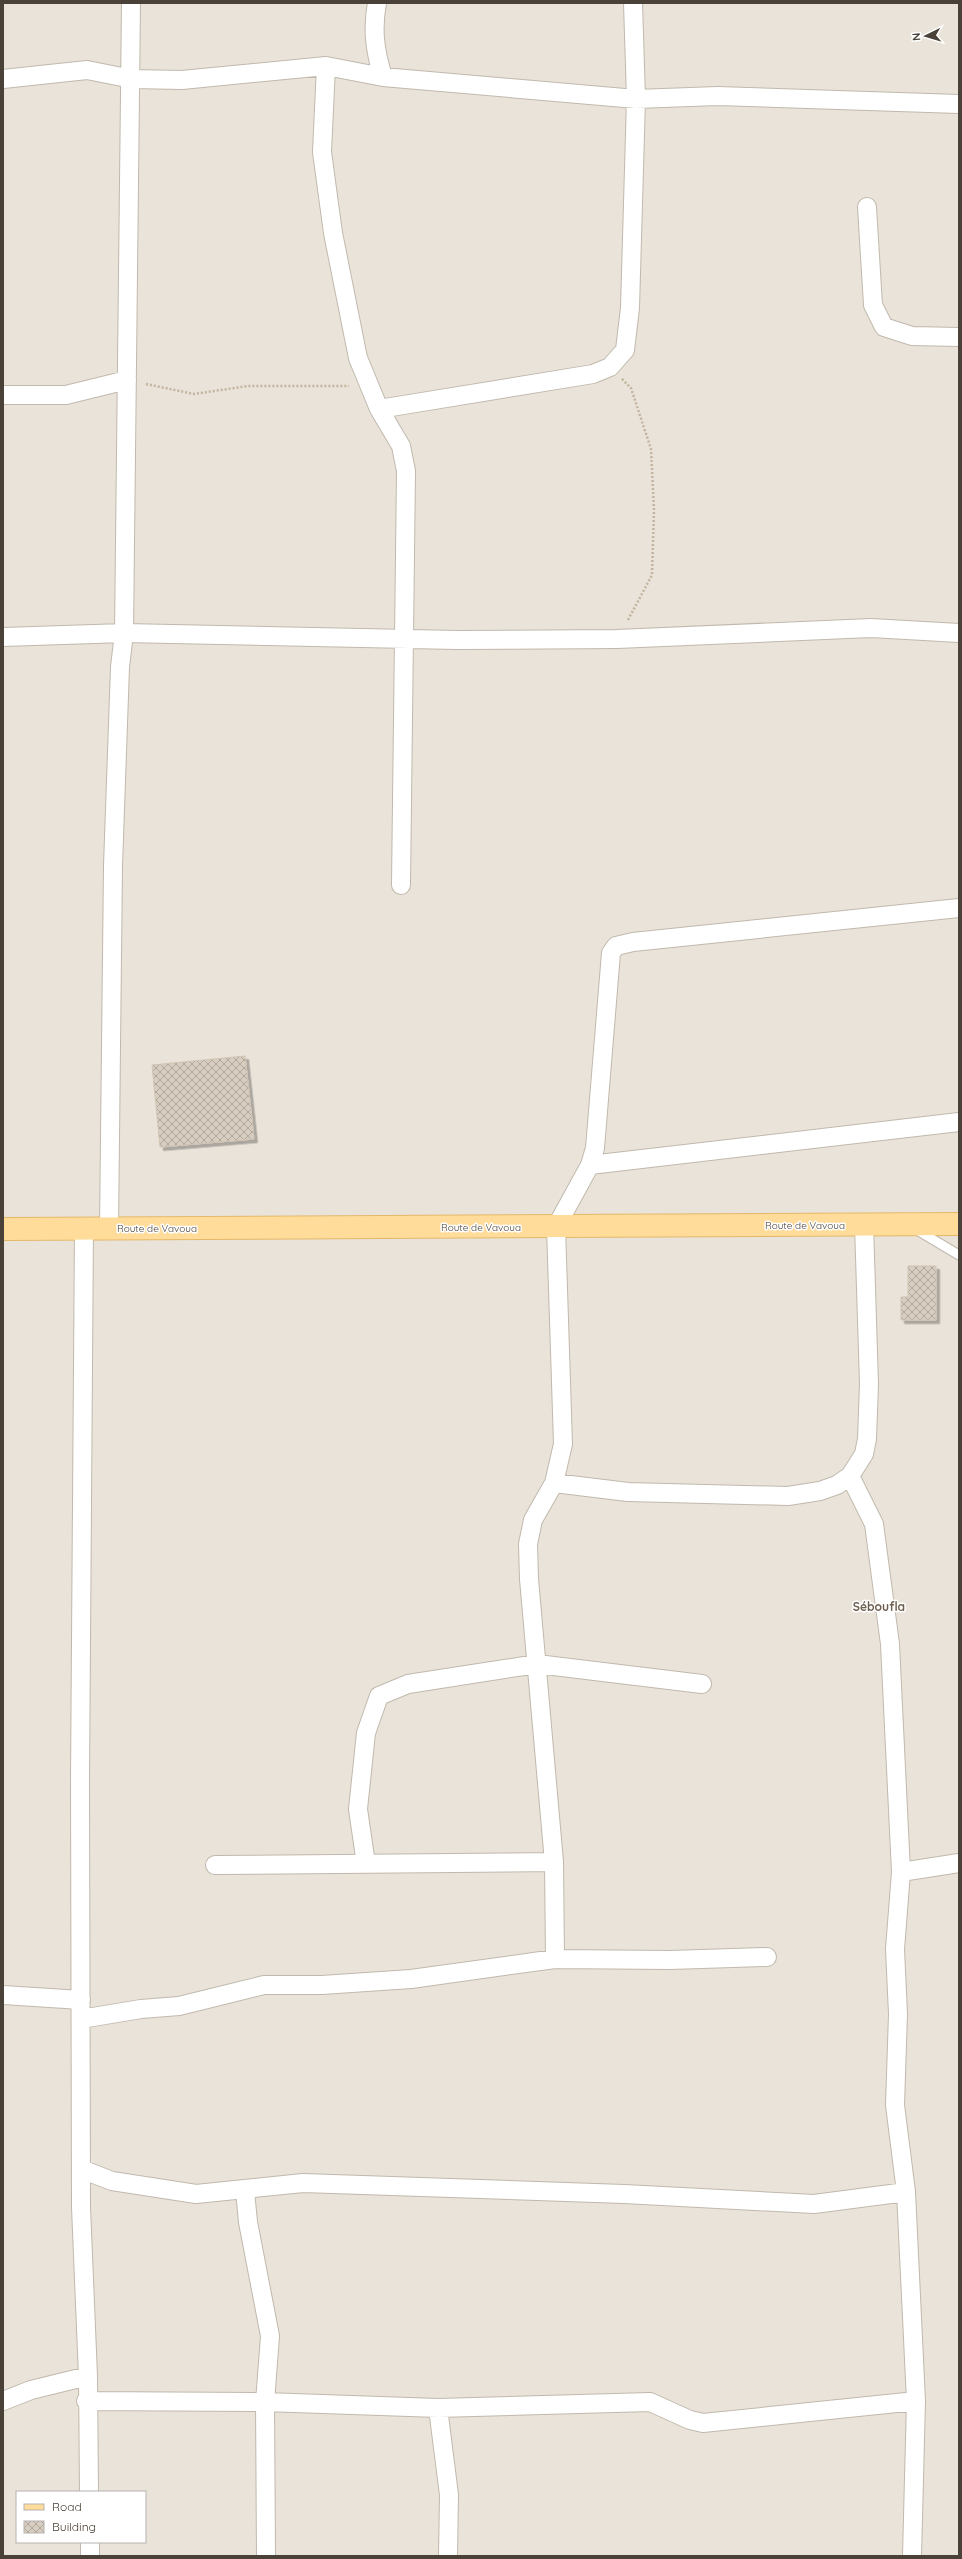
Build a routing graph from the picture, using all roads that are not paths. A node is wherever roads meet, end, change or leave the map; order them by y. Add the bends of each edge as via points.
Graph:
1 (131, 3) edge
2 (377, 3) edge
3 (633, 3) edge
4 (326, 66) junction
5 (384, 77) junction
6 (3, 79) edge
7 (132, 79) junction
8 (636, 99) junction
9 (959, 104) edge
10 (867, 207) dead end
11 (959, 338) edge
12 (127, 380) junction
13 (3, 396) edge
14 (379, 409) junction
15 (124, 633) junction
16 (959, 633) edge
17 (3, 637) edge
18 (404, 639) junction
19 (401, 885) dead end
20 (959, 908) edge
21 (959, 1122) edge
22 (590, 1165) junction
23 (864, 1224) junction
24 (905, 1224) junction
25 (959, 1224) edge
26 (556, 1226) junction
27 (84, 1228) junction
28 (109, 1228) junction
29 (3, 1229) edge
30 (959, 1255) edge
31 (850, 1476) junction
32 (554, 1483) junction
33 (537, 1664) junction
34 (702, 1684) dead end
35 (554, 1862) junction
36 (959, 1863) edge
37 (366, 1864) junction
38 (215, 1865) dead end
39 (901, 1872) junction
40 (767, 1957) dead end
41 (555, 1959) junction
42 (3, 1995) edge
43 (81, 2000) junction
44 (81, 2019) junction
45 (81, 2169) junction
46 (246, 2191) junction
47 (906, 2192) junction
48 (88, 2376) junction
49 (3, 2401) edge
50 (86, 2401) junction
51 (916, 2401) junction
52 (265, 2402) junction
53 (438, 2408) junction
54 (89, 2491) edge
55 (90, 2543) edge
56 (90, 2556) edge
57 (266, 2556) edge
58 (448, 2556) edge
59 (912, 2556) edge

1 - 7 street
2 - 5 street via 373,29 375,52
3 - 8 street
4 - 5 street
4 - 7 street via 182,80
4 - 14 street via 322,152 334,233 357,350
5 - 8 street
6 - 7 street via 86,70
7 - 12 street
8 - 9 street via 718,96
8 - 14 street via 630,308 625,350 610,367 593,374
10 - 11 street via 874,305 884,327 912,336
12 - 13 street via 66,395
12 - 15 street
14 - 18 street via 401,446 406,471
15 - 17 street
15 - 18 street
15 - 28 street via 120,667 113,866
16 - 18 street via 863,628 617,639
18 - 19 street
20 - 22 street via 633,942 616,946 611,953 595,1148
21 - 22 street
22 - 26 street
23 - 24 main road, Route de Vavoua
23 - 26 main road, Route de Vavoua
23 - 31 street via 869,1384 867,1439 864,1454
24 - 25 main road, Route de Vavoua
24 - 30 lane
26 - 28 main road, Route de Vavoua
26 - 32 street via 563,1444
27 - 28 main road, Route de Vavoua
27 - 29 main road, Route de Vavoua
27 - 43 street
31 - 32 street via 820,1491 788,1496 628,1492
31 - 39 street via 874,1524 888,1629
32 - 33 street via 533,1520 528,1544
33 - 34 street
33 - 35 street
33 - 37 street via 408,1684 379,1696 366,1733 358,1810
35 - 37 street
35 - 41 street
36 - 39 street
37 - 38 street
39 - 47 street via 895,1950 898,2014 895,2105
40 - 41 street via 670,1960
41 - 44 street via 411,1979 322,1985 264,1984 179,2006 141,2008
42 - 43 street
43 - 44 street
44 - 45 street
45 - 46 street via 112,2181 196,2194
45 - 48 street
46 - 47 street via 303,2183 624,2194 814,2204
46 - 52 street via 248,2222 270,2336
47 - 51 street
48 - 49 street via 31,2390
48 - 50 street
50 - 52 street
50 - 54 street
51 - 53 street via 703,2423 650,2402
51 - 59 street
52 - 53 street
52 - 57 street
53 - 58 street via 449,2495
55 - 56 street

